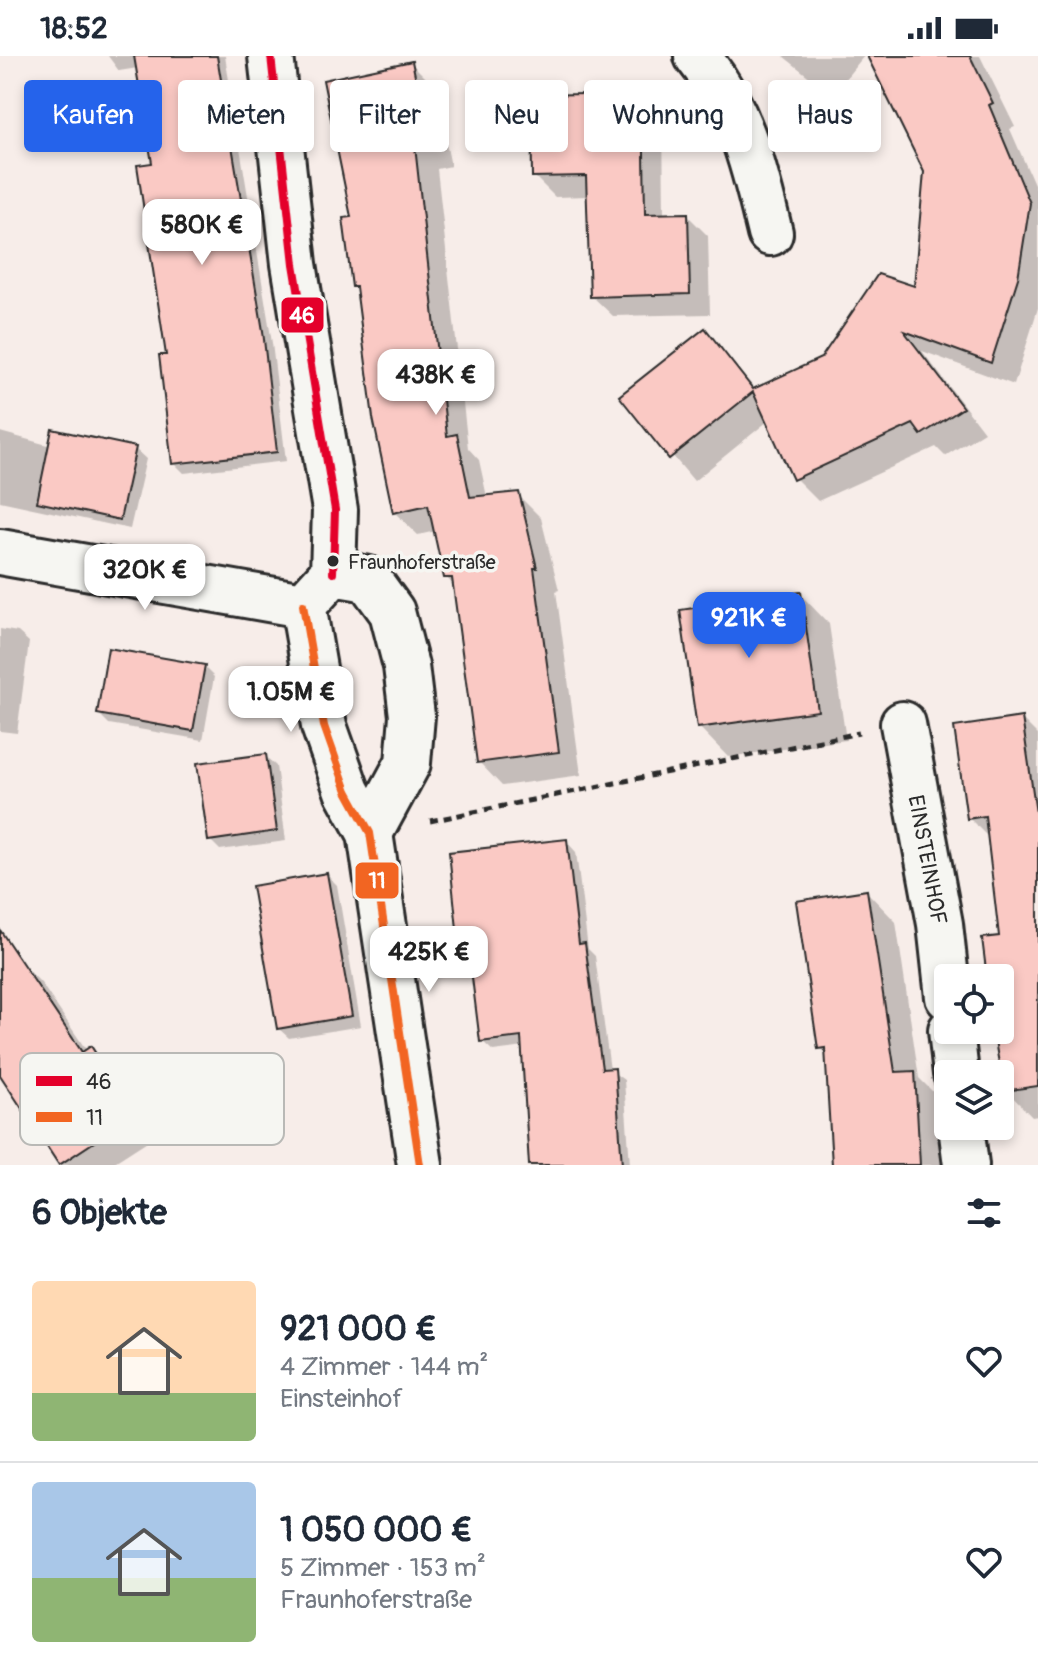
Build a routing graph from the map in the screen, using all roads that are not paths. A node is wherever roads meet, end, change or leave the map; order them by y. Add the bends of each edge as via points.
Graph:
1 (271, 56) edge
2 (697, 56) edge
3 (770, 233) dead end
4 (0, 552) edge
5 (333, 573) junction
6 (303, 605) junction
7 (903, 724) road end
8 (370, 833) junction
9 (944, 964) edge
10 (963, 1140) edge
11 (420, 1165) edge
12 (966, 1165) edge

1 - 5 street via 294,264 335,510
2 - 3 street via 723,87 752,159
4 - 6 street
5 - 6 street
5 - 8 street via 368,579 392,612 406,666 412,716 408,763
6 - 8 street via 324,726 347,791
7 - 9 street, EINSTEINHOF
8 - 11 street
10 - 12 street

